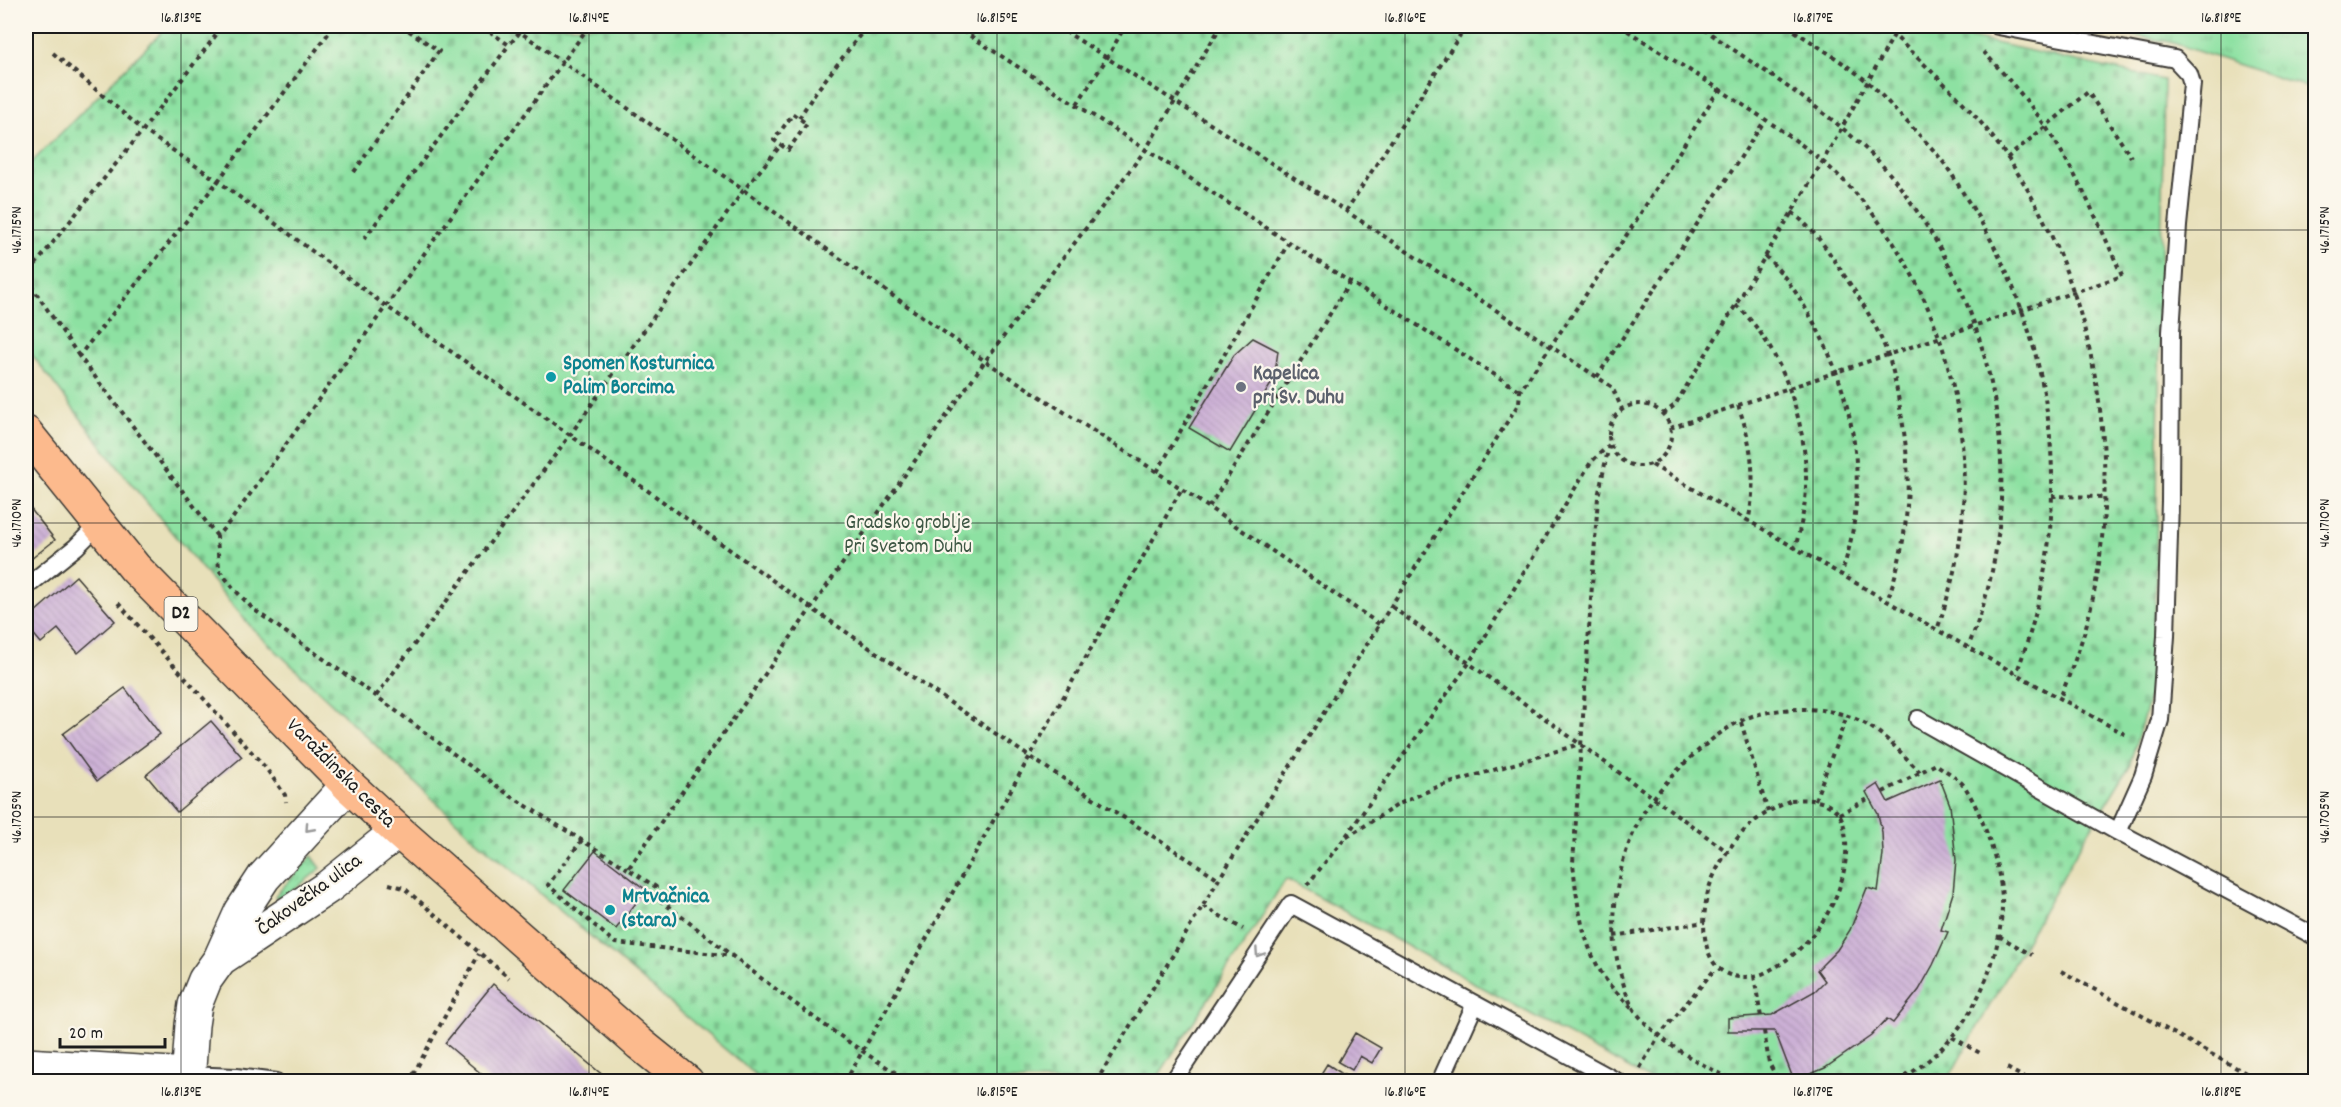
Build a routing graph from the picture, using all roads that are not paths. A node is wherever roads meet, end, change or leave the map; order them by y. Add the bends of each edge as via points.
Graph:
1 (1998, 26) edge
2 (26, 433) edge
3 (99, 524) junction
4 (26, 586) edge
5 (1918, 719) dead end
6 (348, 785) junction
7 (398, 831) junction
8 (2118, 832) junction
9 (2316, 938) edge
10 (220, 959) junction
11 (1475, 1004) junction
12 (26, 1065) edge
13 (188, 1078) edge
14 (276, 1082) edge
15 (687, 1082) edge
16 (1173, 1082) edge
17 (1440, 1082) edge
18 (1618, 1082) edge

1 - 8 lane via 2175,59 2190,74 2171,332 2163,689 2160,720 2143,776
2 - 3 main road, Varaždinska cesta / D2
3 - 4 lane
3 - 6 main road, Varaždinska cesta / D2 via 135,568
5 - 8 lane
6 - 7 main road, Varaždinska cesta / D2
6 -> 10 street, Čakovečka ulica via 264,877 241,912
7 - 10 street, Čakovečka ulica via 328,887
7 - 15 main road, Varaždinska cesta / D2
8 - 9 lane
10 - 13 street, Čakovečka ulica via 205,980 195,1005
11 -> 16 lane via 1291,904
11 - 17 lane
11 - 18 lane
12 - 13 street
13 - 14 lane via 236,1077

